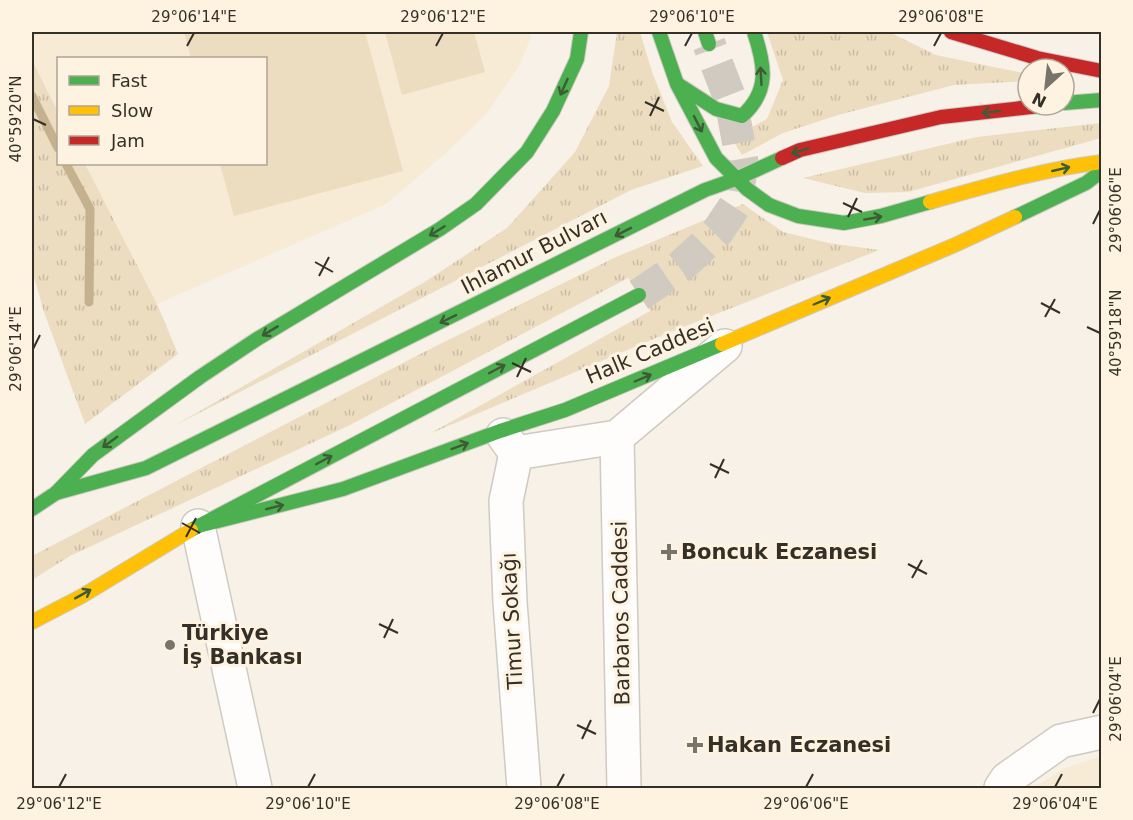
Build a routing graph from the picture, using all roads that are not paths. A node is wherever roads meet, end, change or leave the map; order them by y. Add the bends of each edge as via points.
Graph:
1 (581, 32) edge
2 (659, 32) edge
3 (754, 32) edge
4 (951, 32) edge
5 (1101, 71) edge
6 (677, 84) junction
7 (1101, 100) edge
8 (1076, 102) edge
9 (1016, 109) edge
10 (1101, 162) edge
11 (1101, 171) edge
12 (736, 179) junction
13 (639, 295) tunnel mouth
14 (733, 339) junction
15 (617, 436) junction
16 (508, 442) junction
17 (56, 493) junction
18 (32, 508) edge
19 (198, 526) junction
20 (32, 622) edge
21 (1101, 732) edge
22 (255, 789) edge
23 (524, 789) edge
24 (624, 789) edge
25 (1001, 789) edge

1 -> 17 main road, Ihlamur Bulvarı via 577,59 553,111 527,152 476,204 200,377 93,454
2 - 6 main road
6 -> 3 main road via 709,106 742,116 754,106 762,89
4 - 5 main road via 1037,58
6 -> 12 main road via 716,158
7 - 8 main road
9 -> 12 main road, Ihlamur Bulvarı via 941,117 800,150
12 -> 10 main road via 769,205 798,216 844,222
14 -> 11 main road, Halk Caddesi via 957,244 1086,183
12 -> 17 main road, Ihlamur Bulvarı via 705,190 146,468
19 -> 13 main road
14 - 15 street
16 -> 14 main road, Halk Caddesi via 565,410
15 - 16 street
15 - 24 street, Barbaros Caddesi
19 -> 16 main road, Halk Caddesi
16 - 23 street, Timur Sokağı via 510,602
17 - 18 main road, Ihlamur Bulvarı
20 -> 19 main road
19 - 22 street
21 - 25 street via 1061,741 1007,779

